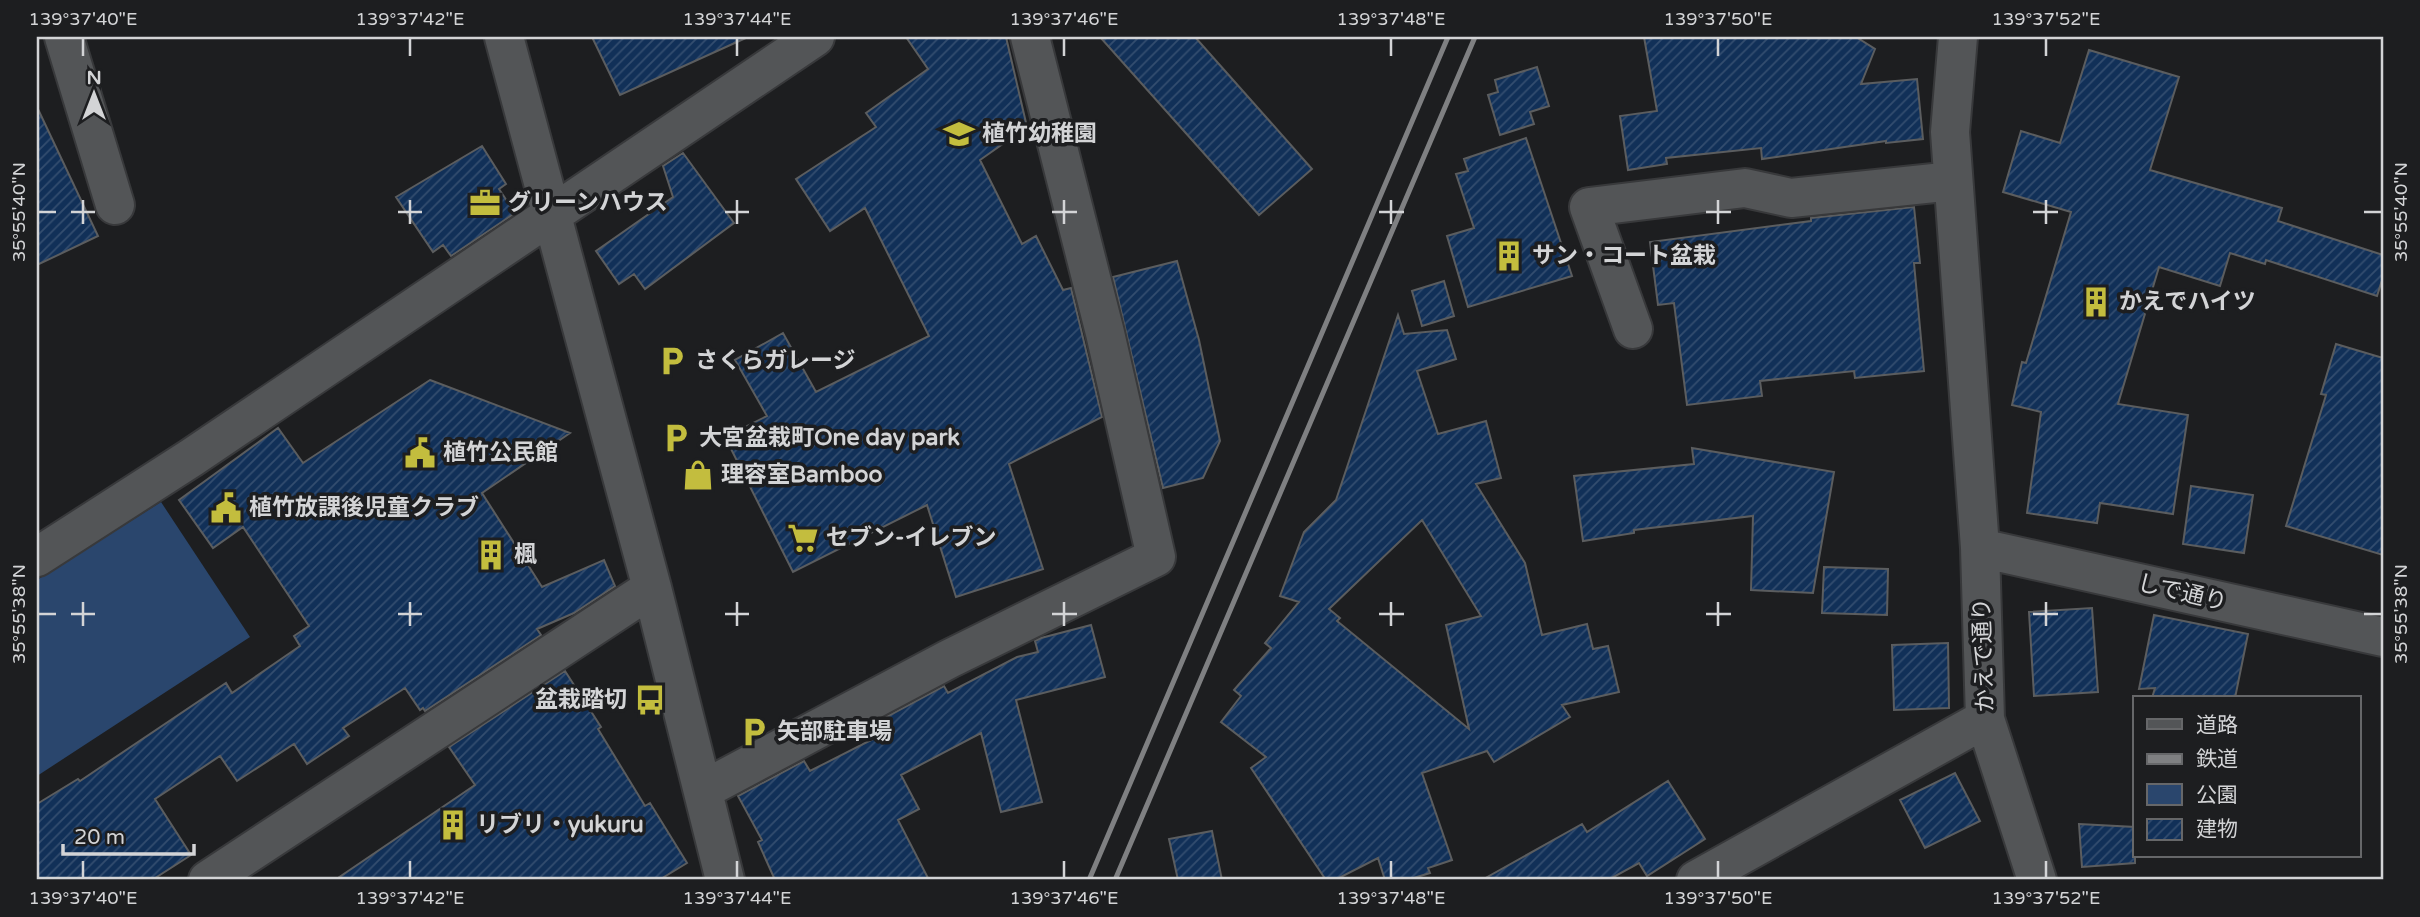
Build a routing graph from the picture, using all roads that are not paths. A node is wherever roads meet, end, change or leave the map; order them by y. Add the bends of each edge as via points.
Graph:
1 (64, 37) edge
2 (504, 37) edge
3 (814, 37) edge
4 (1030, 37) edge
5 (1958, 37) edge
6 (1953, 181) junction
7 (115, 205) dead end
8 (550, 215) junction
9 (1633, 329) dead end
10 (1980, 548) junction
11 (37, 557) edge
12 (652, 588) junction
13 (2383, 637) edge
14 (1985, 719) junction
15 (702, 790) junction
16 (208, 880) edge
17 (725, 880) edge
18 (1696, 880) edge
19 (2037, 880) edge

1 - 7 street
2 - 8 street
3 - 8 street
4 - 15 street via 1156,557 949,659
5 - 6 street, かえで通り via 1950,132
6 - 9 street via 1791,198 1745,188 1589,207
6 - 10 street, かえで通り
8 - 11 street
8 - 12 street
10 - 13 street, しで通り
10 - 14 street, かえで通り
12 - 15 street
12 - 16 street
14 - 18 street
14 - 19 street, かえで通り
15 - 17 street

